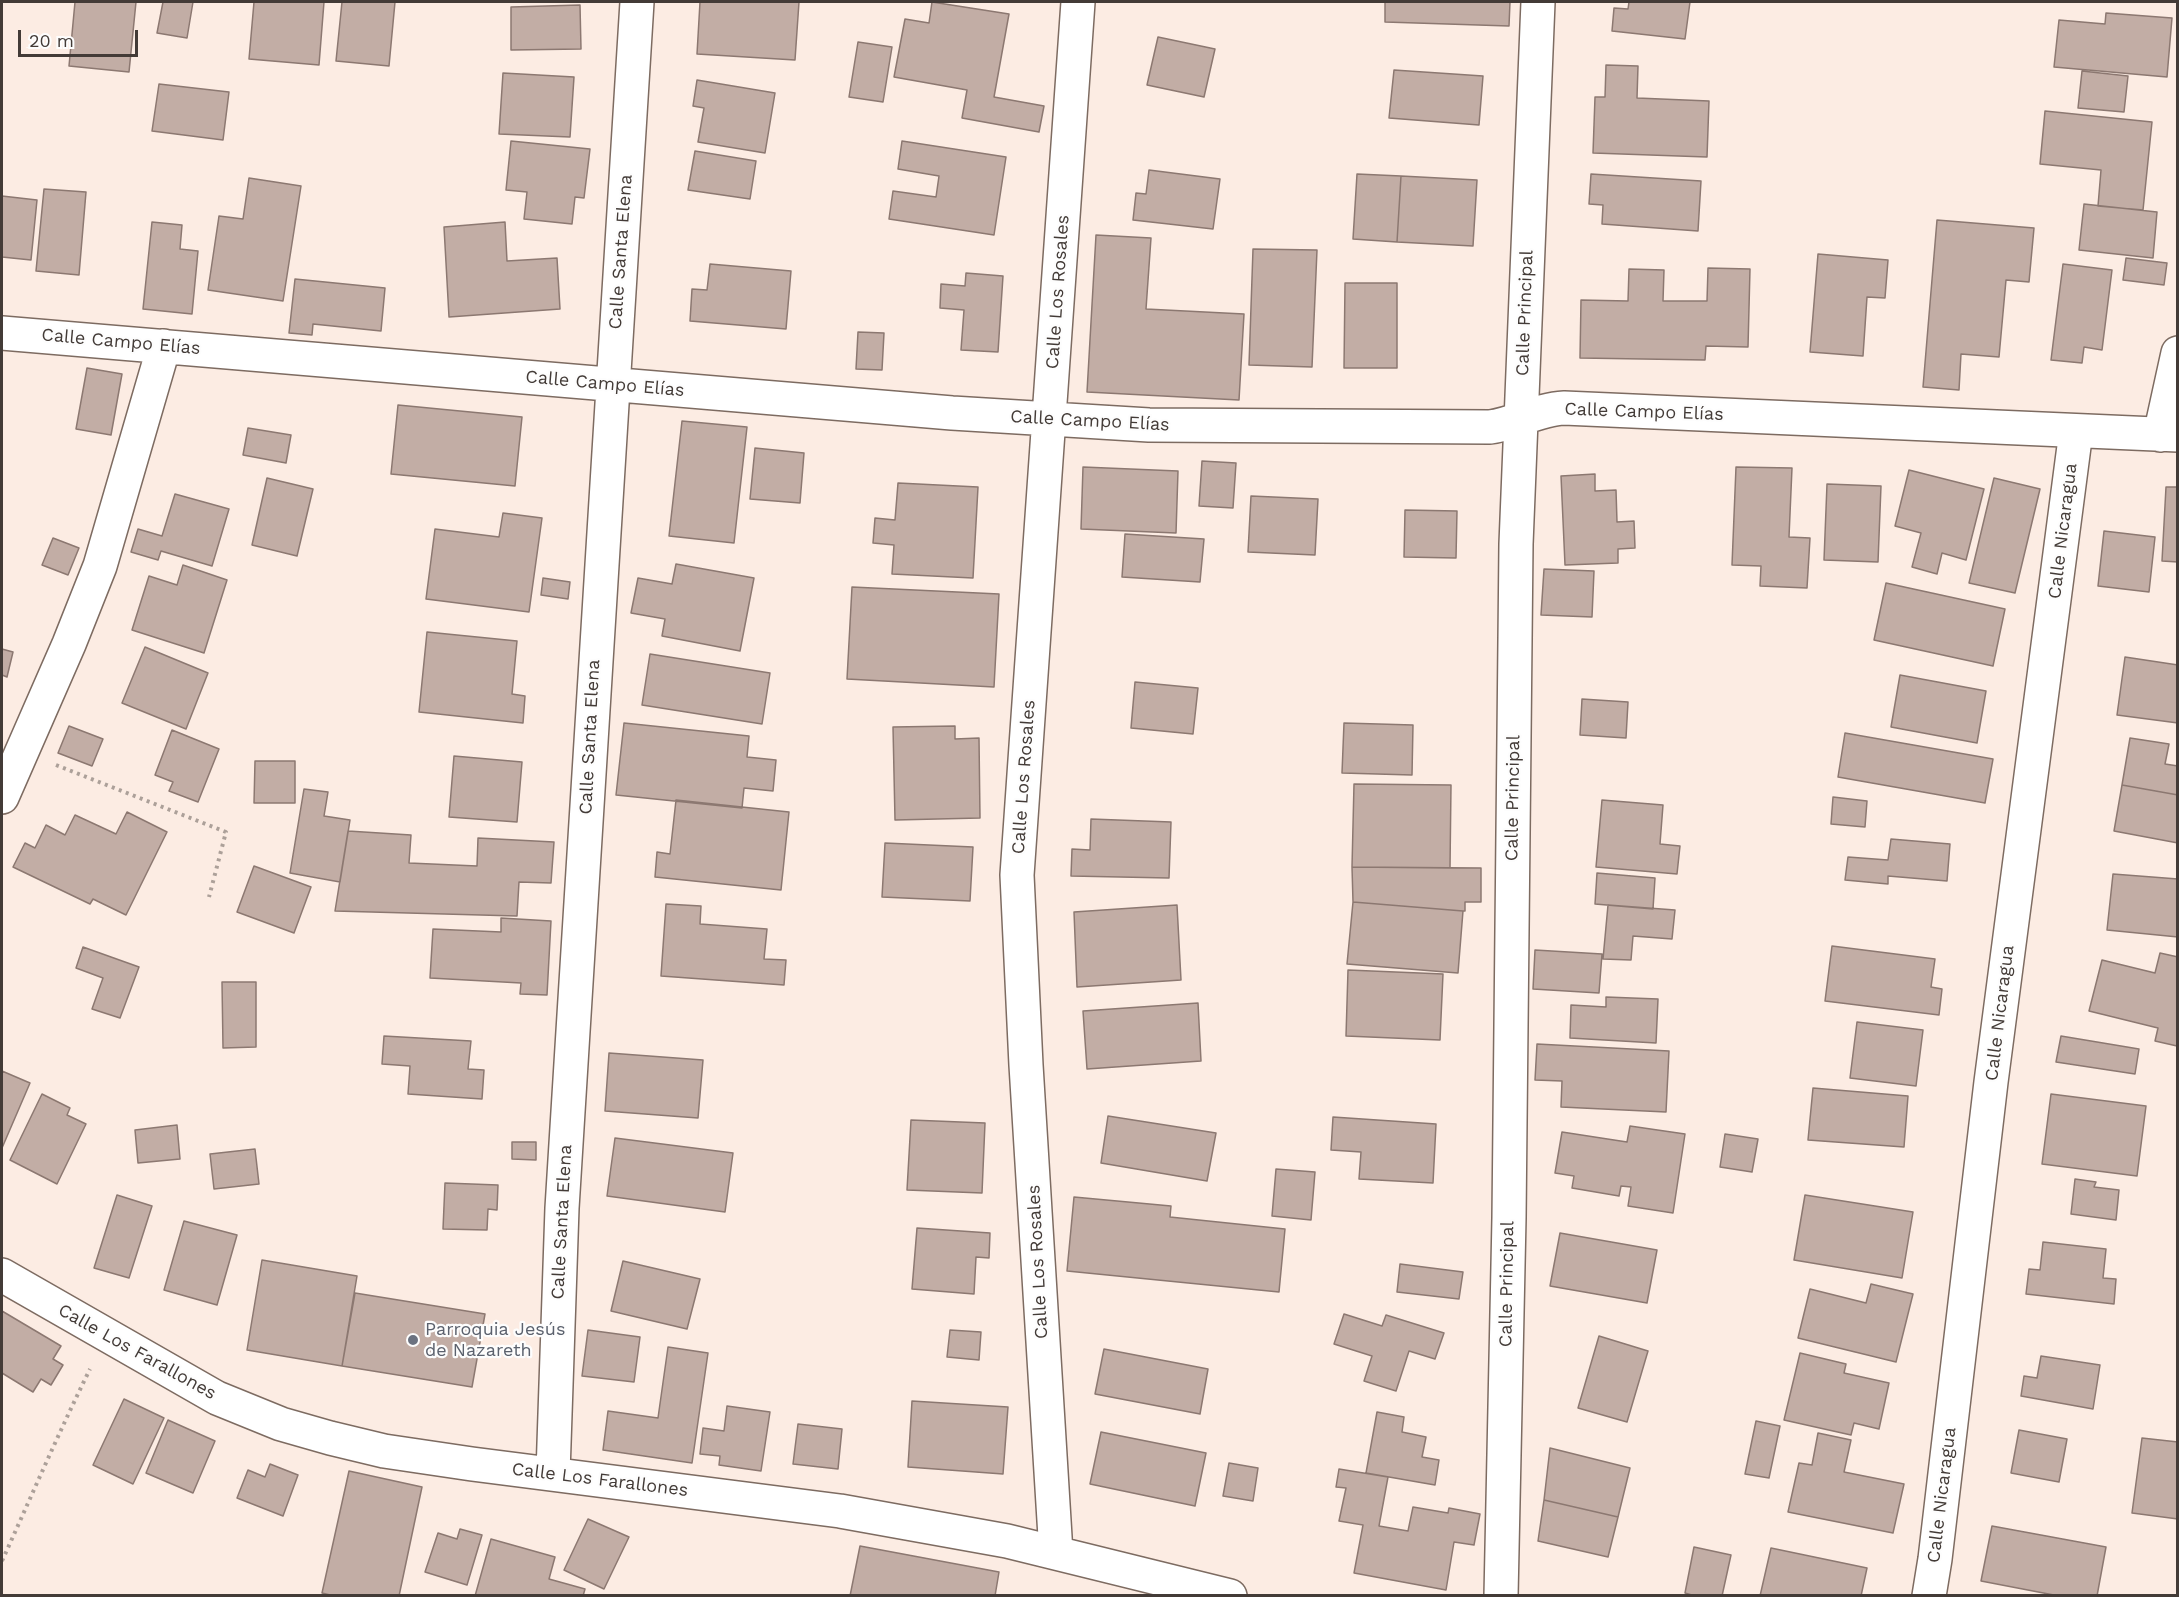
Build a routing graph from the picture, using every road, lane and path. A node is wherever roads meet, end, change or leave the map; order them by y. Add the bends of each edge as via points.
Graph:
1 (637, 2) edge
2 (1078, 2) edge
3 (1538, 2) edge
4 (2, 333) edge
5 (164, 346) junction
6 (2178, 353) edge
7 (612, 384) junction
8 (1049, 419) junction
9 (1521, 419) junction
10 (2076, 431) junction
11 (2169, 435) edge
12 (9, 775) edge
13 (209, 897) dead end
14 (2, 1275) edge
15 (106, 1336) junction
16 (553, 1473) junction
17 (1056, 1553) junction
18 (2, 1561) edge
19 (1230, 1596) edge
20 (1501, 1596) edge
21 (1929, 1596) edge

1 - 7 street, Calle Santa Elena
2 - 8 street, Calle Los Rosales
3 - 9 street, Calle Principal
4 - 5 street, Calle Campo Elías
5 - 7 street, Calle Campo Elías
5 - 12 street via 100,566
6 - 11 street
7 - 8 street, Calle Campo Elías
7 - 16 street, Calle Santa Elena via 563,1196
8 - 9 street, Calle Campo Elías via 1149,425 1490,427
8 - 17 street, Calle Los Rosales via 1017,874
9 - 10 street, Calle Campo Elías via 1564,408
9 - 20 street, Calle Principal
10 - 11 street, Calle Campo Elías
10 - 21 street, Calle Nicaragua
12 - 13 path via 226,832
14 - 15 street, Calle Los Farallones
15 - 16 street, Calle Los Farallones via 217,1398 281,1424 384,1451
15 - 18 path
16 - 17 street, Calle Los Farallones via 840,1511
17 - 19 street, Calle Los Farallones

